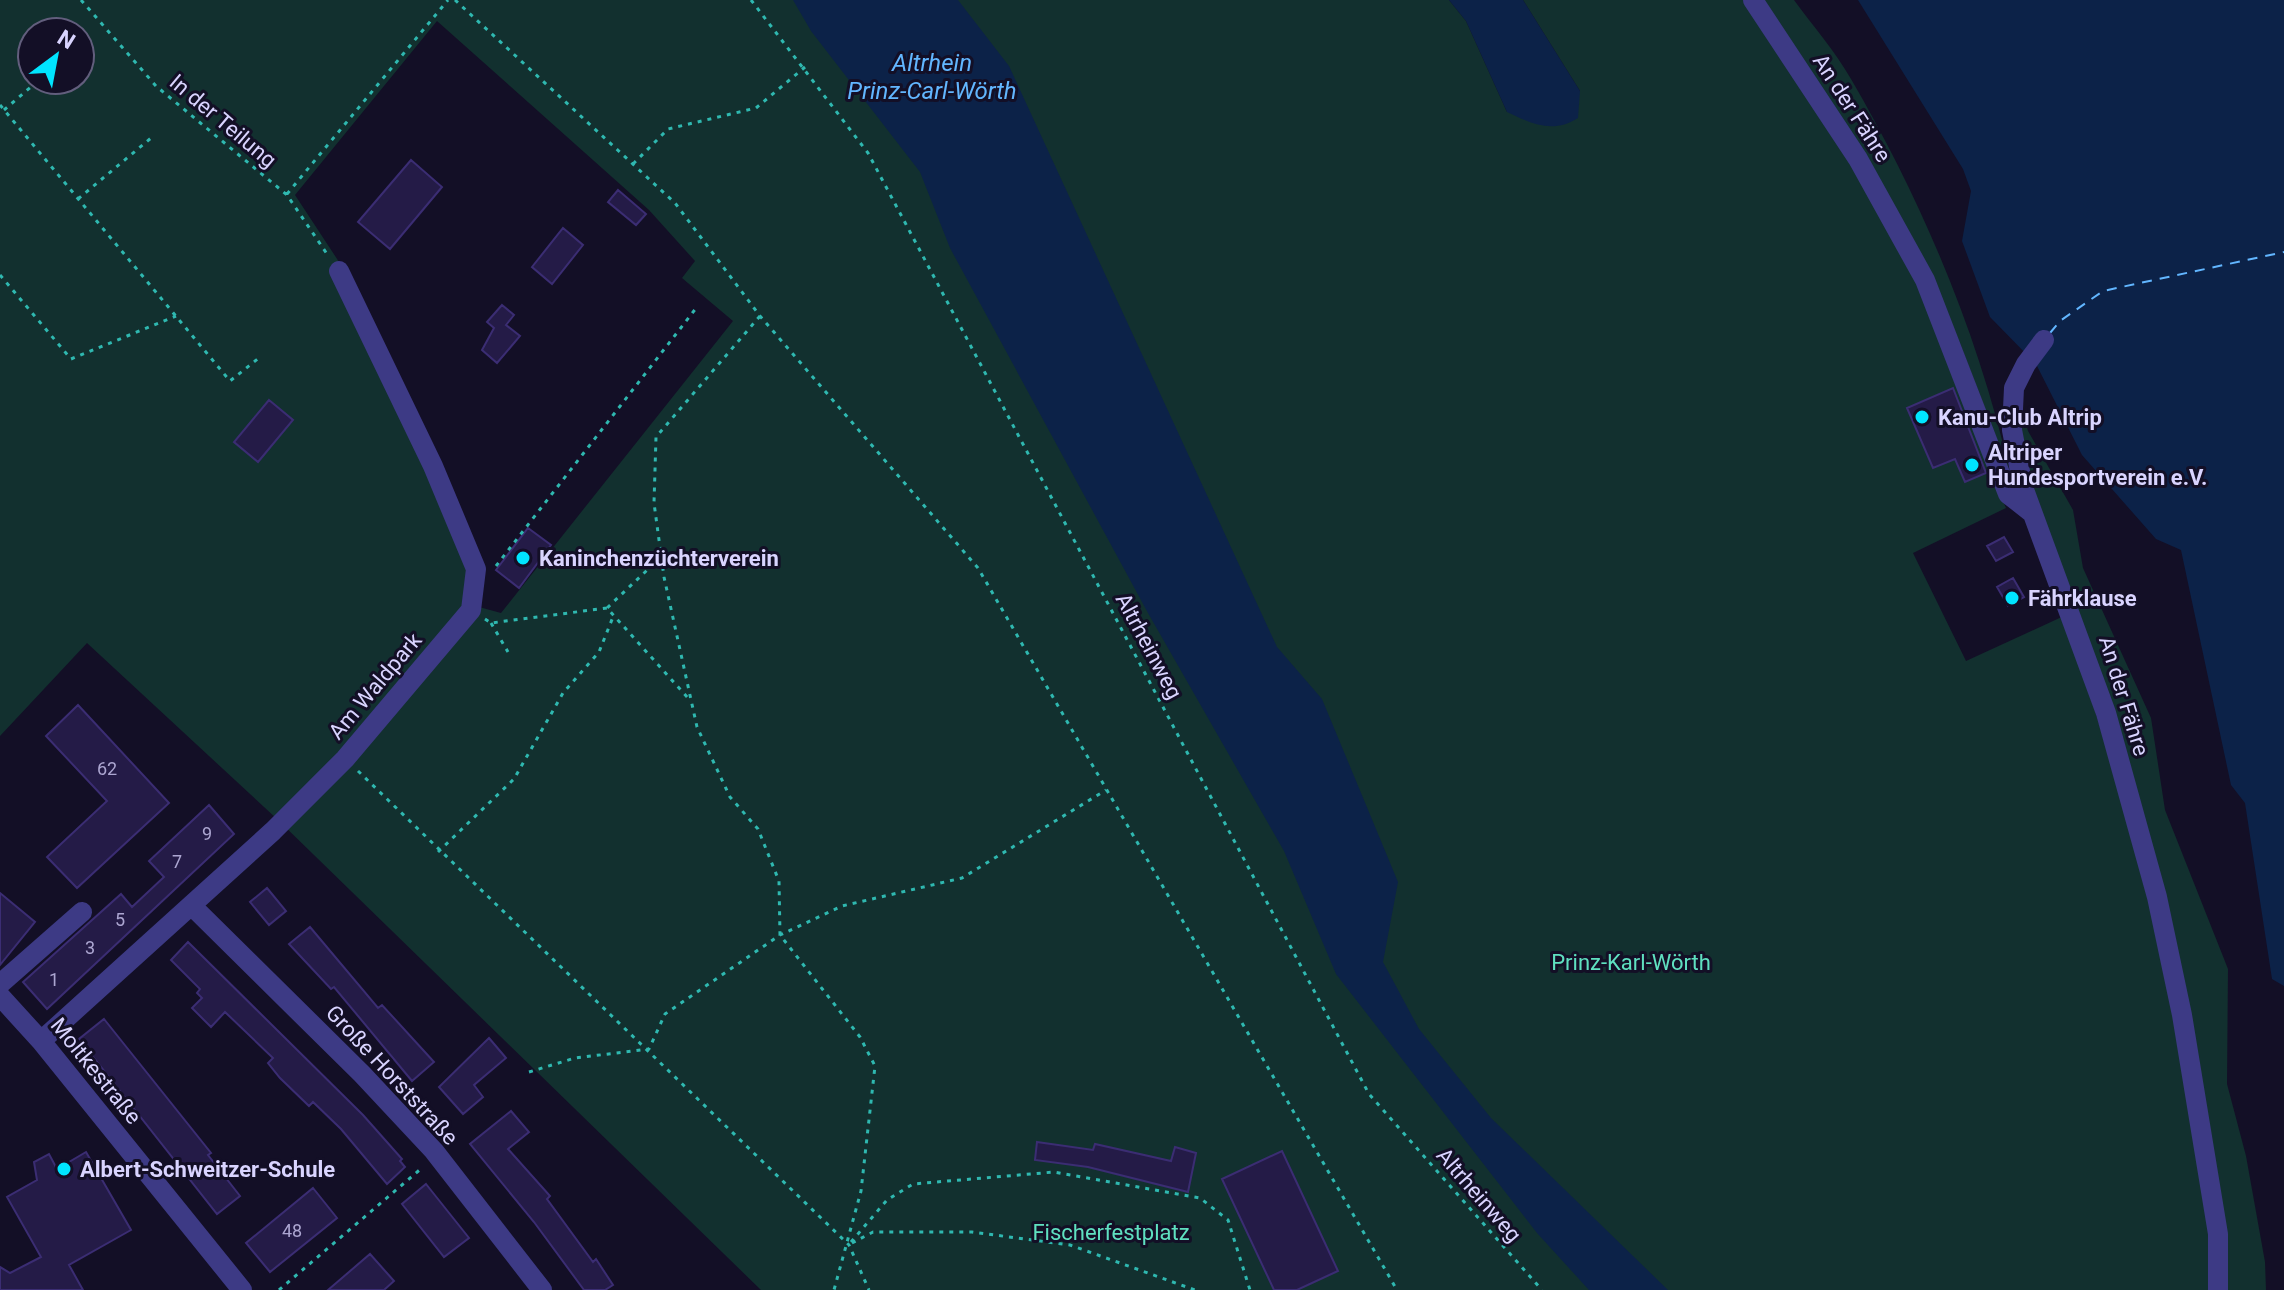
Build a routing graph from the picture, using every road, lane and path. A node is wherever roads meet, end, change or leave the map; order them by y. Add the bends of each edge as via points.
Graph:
1 (81, 0) edge
2 (448, 0) edge
3 (455, 0) edge
4 (751, 0) edge
5 (1753, 0) edge
6 (805, 67) junction
7 (20, 96) edge
8 (0, 105) edge
9 (4, 110) junction
10 (151, 138) dead end
11 (633, 164) junction
12 (287, 195) junction
13 (78, 199) junction
14 (339, 271) joint
15 (0, 275) edge
16 (697, 307) dead end
17 (176, 316) junction
18 (760, 316) junction
19 (2044, 340) dead end
20 (260, 357) dead end
21 (2034, 515) junction
22 (661, 557) junction
23 (472, 603) junction
24 (607, 608) junction
25 (613, 617) junction
26 (491, 623) junction
27 (508, 652) dead end
28 (691, 701) junction
29 (345, 759) junction
30 (1106, 790) junction
31 (438, 852) junction
32 (192, 906) junction
33 (82, 912) dead end
34 (780, 935) junction
35 (0, 984) edge
36 (0, 996) edge
37 (41, 1041) junction
38 (649, 1049) junction
39 (529, 1072) dead end
40 (434, 1151) junction
41 (849, 1245) junction
42 (242, 1290) edge
43 (279, 1290) edge
44 (542, 1290) edge
45 (834, 1290) edge
46 (869, 1290) edge
47 (1195, 1290) edge
48 (1250, 1290) edge
49 (1397, 1290) edge
50 (1542, 1290) edge
51 (2218, 1290) edge

1 - 12 path, In der Teilung via 156,86
2 - 12 path
3 - 11 path
4 - 6 path, Altrheinweg
5 - 21 street, An der Fähre via 1858,159 1925,280 2008,494
6 - 11 path via 756,108 668,129
6 - 50 path, Altrheinweg via 868,153 1369,1094
7 - 9 path
8 - 9 path
9 - 13 path
10 - 13 path
11 - 18 path via 675,203
12 - 14 path, In der Teilung
13 - 17 path
14 - 23 street via 476,569
15 - 17 path via 71,359
16 - 23 path
17 - 20 path via 230,381
18 - 22 path via 656,437 654,503
18 - 30 path via 978,568
19 - 21 street via 2014,388 2012,430
21 - 51 street, An der Fähre via 2106,713 2157,897 2216,1218
22 - 24 path
22 - 28 path
23 - 26 path
23 - 29 street, Am Waldpark
24 - 25 path
24 - 26 path
25 - 28 path
25 - 31 path via 599,652 563,693 514,779
26 - 27 path
28 - 34 path via 697,727 730,797 758,829 779,881
29 - 31 path
29 - 32 street, Am Waldpark
30 - 34 path via 962,878 842,906
30 - 49 path
31 - 38 path
32 - 37 street, Am Waldpark
32 - 40 street, Große Horststraße
33 - 35 street
34 - 38 path via 665,1014
34 - 41 path via 860,1037 875,1066 861,1191
36 - 37 street, Moltkestraße
37 - 42 street, Moltkestraße
38 - 39 path via 575,1058
38 - 41 path
40 - 43 path via 421,1169
40 - 44 street, Große Horststraße
41 - 45 path
41 - 46 path
41 - 47 path via 873,1232 972,1232 1070,1245
41 - 48 path via 887,1200 913,1184 1054,1172 1200,1198 1228,1220

